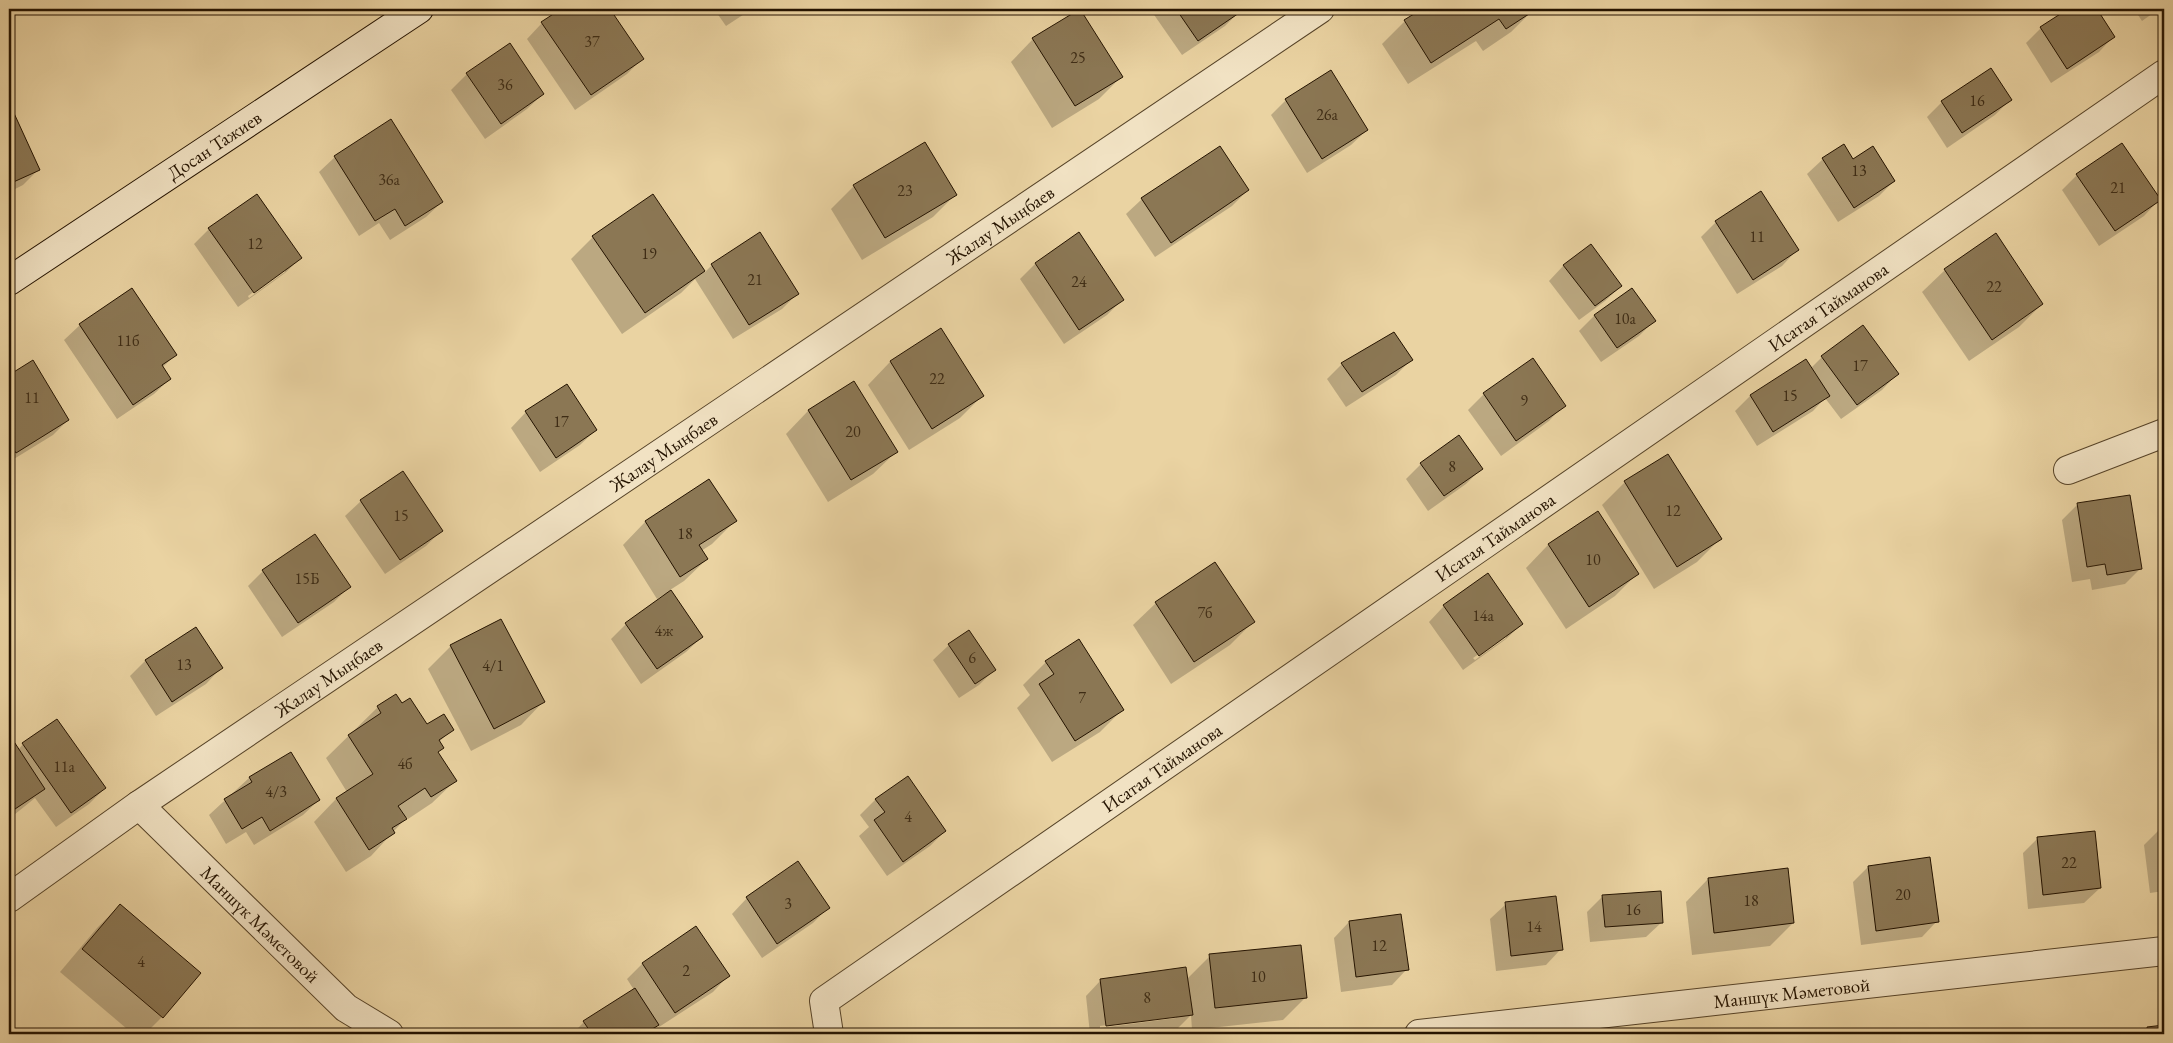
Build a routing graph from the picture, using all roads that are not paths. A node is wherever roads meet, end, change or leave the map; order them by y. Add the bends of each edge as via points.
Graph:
1 (419, 9) edge
2 (1320, 9) edge
3 (2164, 74) edge
4 (9, 281) edge
5 (2164, 433) edge
6 (2068, 470) dead end
7 (138, 805) junction
8 (9, 898) edge
9 (2164, 951) edge
10 (389, 1034) edge
11 (829, 1034) edge
12 (1419, 1034) edge

1 - 4 street, Досан Тажиев
2 - 7 street, Жалау Мыңбаев
3 - 11 street, Исатая Тайманова via 824,1001
5 - 6 street
7 - 8 street, Жалау Мыңбаев
7 - 10 street, Маншүк Мәметовой via 346,1008
9 - 12 street, Маншүк Мәметовой

